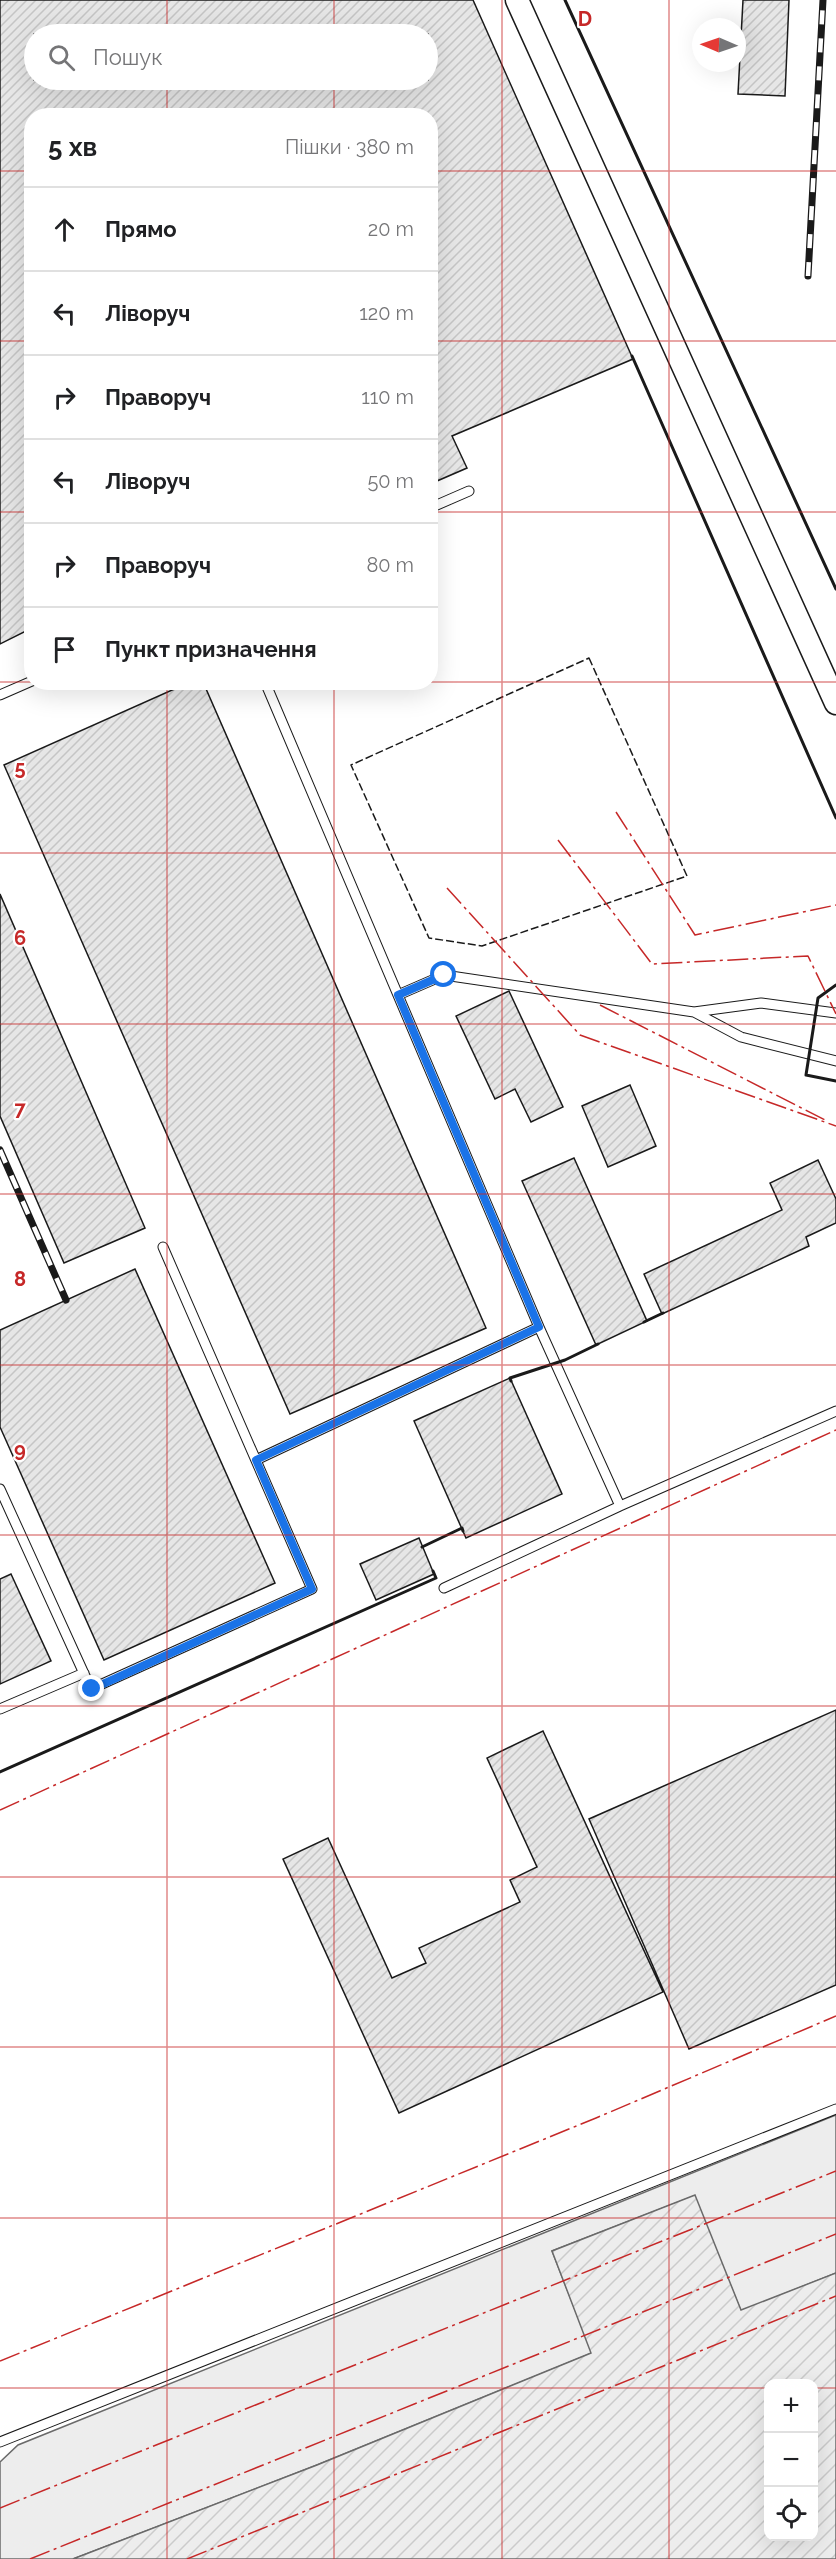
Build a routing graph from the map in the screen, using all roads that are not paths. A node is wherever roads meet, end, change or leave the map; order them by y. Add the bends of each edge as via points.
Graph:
1 (517, 0) edge
2 (469, 491) dead end
3 (438, 505) edge
4 (24, 684) edge
5 (268, 690) edge
6 (0, 695) edge
7 (836, 703) edge
8 (398, 995) junction
9 (694, 1012) junction
10 (836, 1013) edge
11 (836, 1061) edge
12 (164, 1247) dead end
13 (539, 1327) junction
14 (836, 1411) edge
15 (256, 1460) junction
16 (0, 1489) edge
17 (620, 1506) junction
18 (444, 1588) dead end
19 (84, 1673) junction
20 (0, 1709) edge
21 (836, 2109) edge
22 (0, 2442) edge

1 - 7 street
2 - 3 lane
4 - 6 lane
5 - 8 lane
8 - 9 lane via 444,975
8 - 13 lane
9 - 10 lane via 761,1003
9 - 11 lane via 741,1037
12 - 15 lane
13 - 15 lane
13 - 17 lane
14 - 17 lane
15 - 19 lane via 312,1589 92,1689
16 - 19 lane
17 - 18 lane
19 - 20 lane
21 - 22 lane

